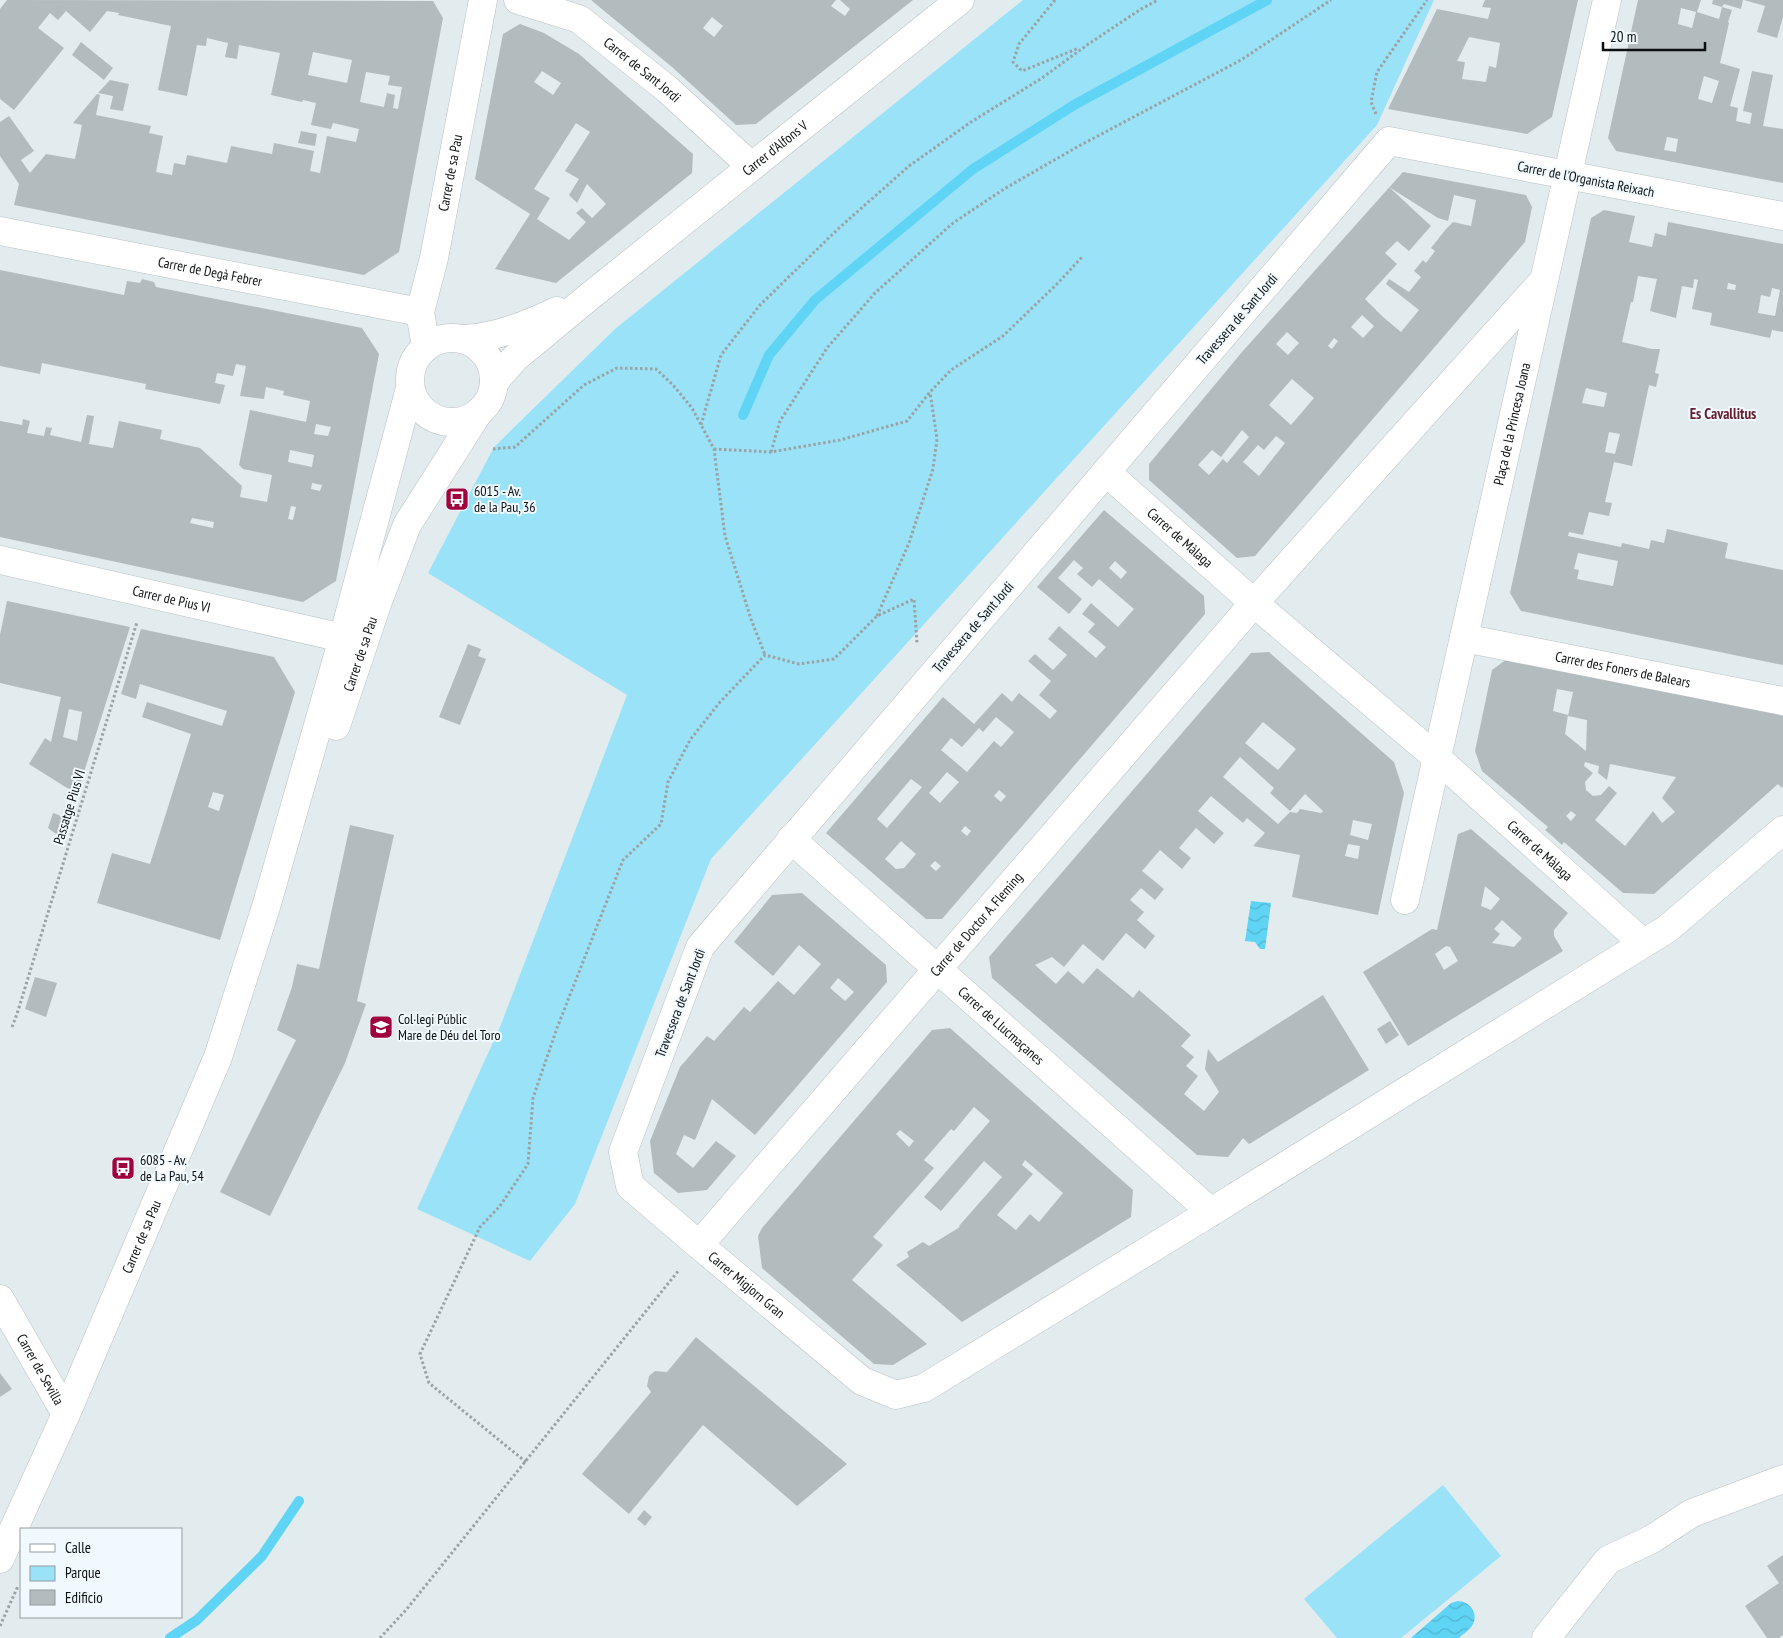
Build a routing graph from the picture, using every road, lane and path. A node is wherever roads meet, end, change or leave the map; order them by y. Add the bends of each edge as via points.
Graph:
1 (483, 0) edge
2 (518, 0) edge
3 (960, 0) edge
4 (1055, 0) edge
5 (1158, 0) edge
6 (1331, 0) edge
7 (1427, 0) edge
8 (1607, 0) edge
9 (1087, 45) junction
10 (1389, 141) junction
11 (751, 166) junction
12 (1568, 174) junction
13 (1783, 216) edge
14 (0, 231) edge
15 (1082, 257) dead end
16 (1544, 280) junction
17 (590, 296) junction
18 (420, 312) junction
19 (462, 339) junction
20 (426, 347) junction
21 (494, 382) junction
22 (410, 388) junction
23 (930, 392) junction
24 (478, 413) junction
25 (701, 425) junction
26 (714, 449) junction
27 (488, 450) dead end
28 (771, 452) junction
29 (1106, 472) junction
30 (0, 560) edge
31 (146, 593) junction
32 (1254, 604) junction
33 (877, 616) junction
34 (344, 638) junction
35 (1464, 638) junction
36 (765, 655) junction
37 (939, 667) junction
38 (1783, 701) edge
39 (1437, 758) junction
40 (1783, 830) edge
41 (792, 839) junction
42 (1406, 900) dead end
43 (266, 907) junction
44 (1644, 944) junction
45 (938, 969) junction
46 (12, 1027) dead end
47 (623, 1152) joint
48 (1211, 1212) junction
49 (698, 1245) junction
50 (0, 1299) edge
51 (66, 1414) junction
52 (526, 1462) junction
53 (1783, 1479) edge
54 (0, 1559) edge
55 (20, 1580) edge
56 (0, 1626) edge
57 (380, 1638) edge
58 (1546, 1638) edge

1 - 18 street, Carrer de sa Pau via 434,258
2 - 11 street, Carrer de Sant Jordi via 578,19 667,89
3 - 11 street, Carrer d'Alfons V
4 - 9 path via 1020,44 1013,62 1022,71
5 - 9 path
6 - 28 path via 1241,60 1077,147 953,223 875,293 827,348 780,421
7 - 10 path via 1377,72 1370,102
8 - 12 street, Plaça de la Princesa Joana
9 - 25 path via 909,166 760,304 721,355
10 - 12 street, Carrer de l'Organista Reixach
10 - 29 street, Travessera de Sant Jordi
11 - 17 street, Carrer d'Alfons V
12 - 13 street, Carrer de l'Organista Reixach
12 - 16 street, Plaça de la Princesa Joana
14 - 18 street, Carrer de Degà Febrer
15 - 23 path via 1003,336 951,370
16 - 32 street
16 - 35 street, Plaça de la Princesa Joana
17 - 19 street, Carrer d'Alfons V via 528,324 480,338
17 - 21 street, Carrer d'Alfons V via 515,358
18 - 20 street, Carrer de sa Pau
19 - 20 street via 437,340
19 - 21 street via 478,347 490,360
20 - 22 street via 412,366
21 - 24 street via 487,404
22 - 24 street via 420,408 438,420 459,422
22 - 34 street, Carrer de sa Pau
23 - 28 path via 907,421 840,440
23 - 33 path via 937,439 933,470 909,543
24 - 43 street, Carrer de sa Pau via 407,526 338,720
25 - 26 path
25 - 27 path via 692,408 656,369 617,368 584,385 515,447
26 - 28 path
26 - 36 path via 725,536
29 - 32 street, Carrer de Màlaga
29 - 37 street, Travessera de Sant Jordi
30 - 31 street, Carrer de Pius VI
31 - 34 street, Carrer de Pius VI
31 - 46 path, Passatge Pius VI
32 - 39 street
32 - 45 street, Carrer de Doctor A. Fleming
33 - 36 path via 834,659 799,664
33 - 37 path via 914,599 918,645
34 - 43 street, Carrer de sa Pau
35 - 38 street, Carrer des Foners de Balears
35 - 39 street, Plaça de la Princesa Joana
36 - 52 path via 720,702 690,740 668,782 661,824 623,860 556,1028 533,1098 528,1164 500,1206 480,1227 420,1354 429,1383
37 - 41 street, Travessera de Sant Jordi
39 - 42 street, Plaça de la Princesa Joana
39 - 44 street, Carrer de Màlaga
40 - 44 street
41 - 45 street, Carrer de Llucmaçanes
41 - 47 street, Travessera de Sant Jordi via 700,946
43 - 51 street, Carrer de sa Pau via 218,1057
44 - 48 street
45 - 48 street, Carrer de Llucmaçanes
45 - 49 street, Carrer de Doctor A. Fleming
47 - 49 street, Carrer Migjorn Gran via 630,1186
48 - 49 street, Carrer Migjorn Gran via 924,1388 896,1395 862,1381
49 - 52 path
50 - 51 street, Carrer de Sevilla
51 - 54 street, Carrer de sa Pau
52 - 57 path
53 - 58 street via 1692,1513 1652,1539 1608,1560
55 - 56 path

